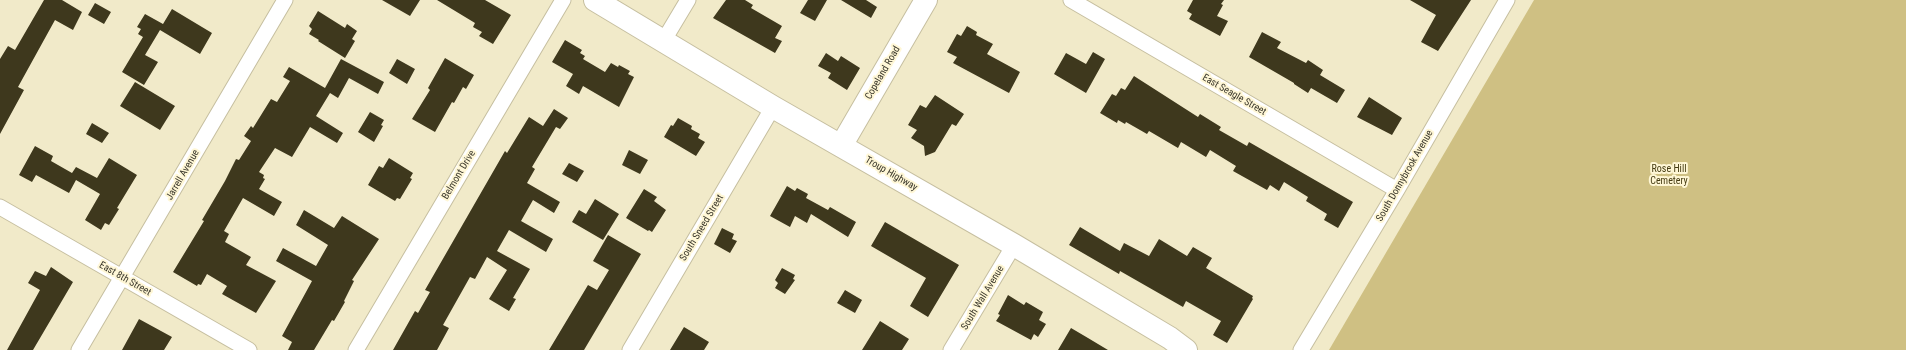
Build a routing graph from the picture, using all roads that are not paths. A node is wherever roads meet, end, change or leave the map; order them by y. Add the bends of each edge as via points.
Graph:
1 (285, 0) edge
2 (562, 0) edge
3 (595, 0) edge
4 (688, 0) edge
5 (926, 0) edge
6 (1071, 0) edge
7 (1507, 0) edge
8 (664, 40) junction
9 (773, 107) junction
10 (841, 146) junction
11 (1397, 190) junction
12 (0, 207) edge
13 (1014, 245) junction
14 (123, 277) junction
15 (79, 350) edge
16 (249, 350) edge
17 (356, 350) edge
18 (630, 350) edge
19 (951, 350) edge
20 (1186, 350) edge
21 (1301, 350) edge

1 - 14 street, Jarrell Avenue
2 - 17 street, Belmont Drive
3 - 8 main road, Troup Highway
4 - 8 street
5 - 10 main road, Copeland Road
6 - 11 street, East Seagle Street
7 - 11 street, South Donnybrook Avenue
8 - 9 main road, Troup Highway
9 - 10 main road, Troup Highway
9 - 18 street, South Sneed Street
10 - 13 main road, Troup Highway
11 - 21 street, South Donnybrook Avenue
12 - 14 street, East 8th Street
13 - 19 street, South Wall Avenue
13 - 20 main road, Troup Highway
14 - 15 street, Jarrell Avenue
14 - 16 street, East 8th Street

